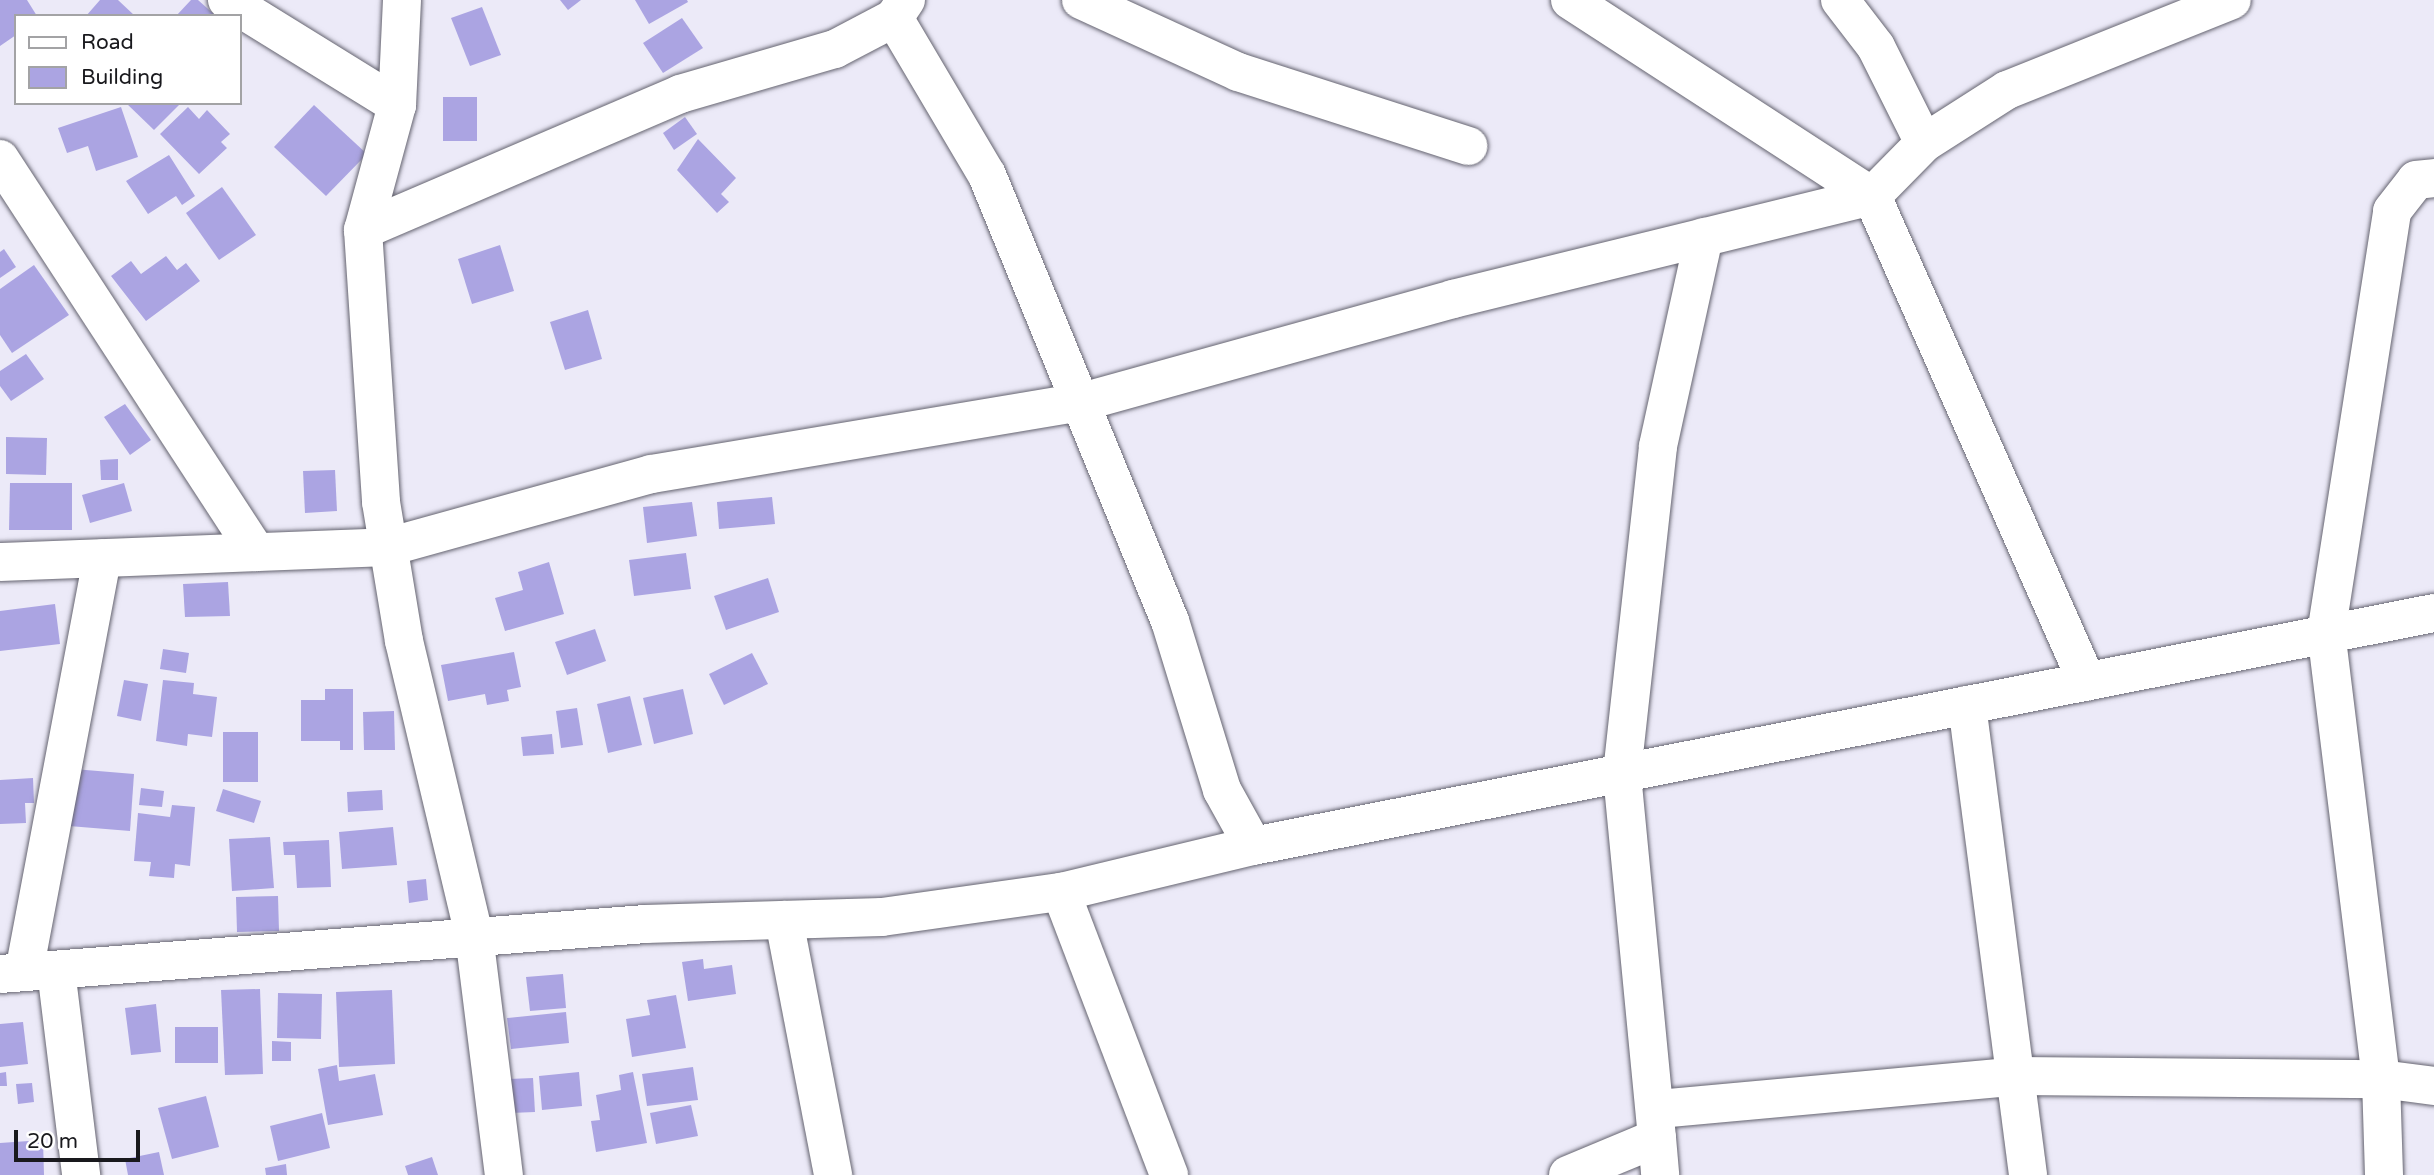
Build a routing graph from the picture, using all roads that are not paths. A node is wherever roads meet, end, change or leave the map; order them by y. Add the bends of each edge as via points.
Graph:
1 (227, 0) edge
2 (402, 0) edge
3 (1082, 0) edge
4 (1570, 0) edge
5 (1840, 0) edge
6 (2232, 0) edge
7 (900, 9) edge
8 (397, 105) junction
9 (1924, 143) junction
10 (1468, 146) dead end
11 (0, 159) edge
12 (2434, 178) edge
13 (1872, 196) junction
14 (363, 230) junction
15 (1704, 237) junction
16 (1082, 402) junction
17 (388, 547) junction
18 (256, 552) junction
19 (102, 558) junction
20 (0, 562) edge
21 (2434, 613) edge
22 (2326, 634) junction
23 (2087, 682) junction
24 (1967, 705) junction
25 (1622, 773) junction
26 (1253, 846) junction
27 (1061, 892) junction
28 (784, 920) junction
29 (474, 935) junction
30 (27, 972) edge
31 (2018, 1076) junction
32 (2381, 1079) junction
33 (2434, 1086) edge
34 (1658, 1123) junction
35 (81, 1175) edge
36 (504, 1175) edge
37 (833, 1175) edge
38 (1169, 1175) edge
39 (1568, 1175) edge
40 (1660, 1175) edge
41 (2028, 1175) edge
42 (2384, 1175) edge

1 - 8 street
2 - 8 street
3 - 10 street via 1238,72
4 - 13 street
5 - 9 street via 1876,47
6 - 9 street via 2007,90
7 - 14 street via 835,49 680,93
7 - 16 street via 986,175
8 - 14 street
9 - 13 street
11 - 18 street
12 - 22 street via 2416,180 2392,211
13 - 15 street
13 - 23 street
14 - 17 street
15 - 16 street
15 - 25 street via 1658,446
16 - 17 street via 652,474
16 - 26 street via 1170,621 1222,790
17 - 18 street
17 - 29 street via 404,641
18 - 19 street
19 - 20 street
19 - 30 street
21 - 22 street
22 - 23 street
22 - 32 street
23 - 24 street
24 - 25 street
24 - 31 street
25 - 26 street
25 - 34 street
26 - 27 street
27 - 28 street via 882,917
27 - 38 street
28 - 29 street
28 - 37 street
29 - 30 street
29 - 36 street
30 - 35 street
31 - 32 street
31 - 34 street
31 - 41 street
32 - 33 street
32 - 42 street
34 - 39 street
34 - 40 street

